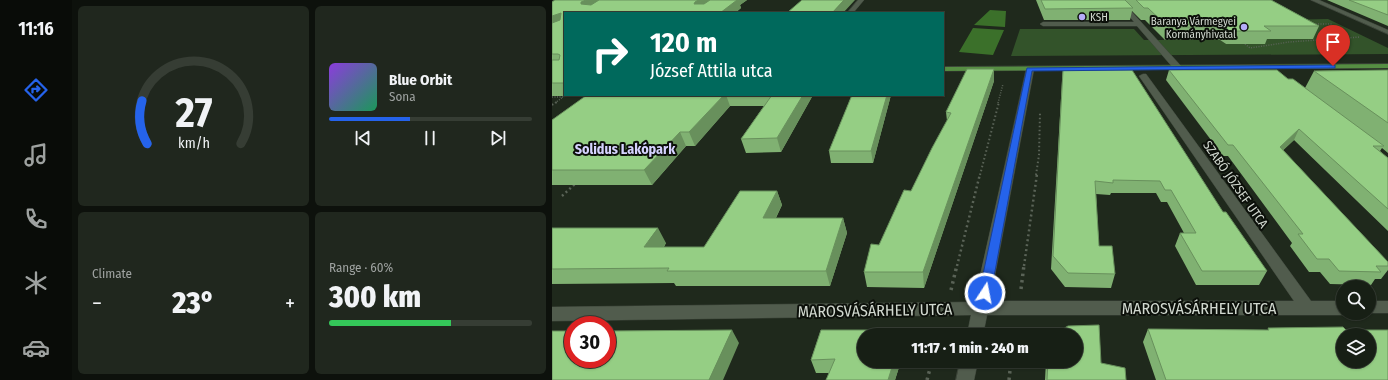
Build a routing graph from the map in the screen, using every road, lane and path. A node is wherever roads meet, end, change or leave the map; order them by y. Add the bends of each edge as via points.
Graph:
1 (861, 0) edge
2 (1118, 0) edge
3 (1314, 0) edge
4 (851, 12) edge
5 (1043, 24) edge
6 (1139, 24) junction
7 (1309, 24) edge
8 (1332, 24) dead end
9 (1388, 32) edge
10 (1366, 36) dead end
11 (1245, 44) edge
12 (1388, 66) edge
13 (1268, 67) junction
14 (1178, 68) junction
15 (944, 69) edge
16 (1030, 69) junction
17 (1143, 76) dead end
18 (1279, 76) edge
19 (1004, 77) dead end
20 (552, 97) edge
21 (564, 97) joint
22 (552, 105) edge
23 (1041, 108) dead end
24 (579, 180) edge
25 (562, 196) dead end
26 (1388, 307) edge
27 (982, 308) junction
28 (1019, 308) junction
29 (1307, 308) junction
30 (1336, 308) edge
31 (1376, 308) edge
32 (947, 309) junction
33 (552, 314) edge
34 (941, 328) edge
35 (978, 328) edge
36 (1016, 328) edge
37 (930, 368) edge
38 (968, 368) edge
39 (1010, 368) edge
40 (926, 380) edge
41 (965, 380) edge
42 (1009, 380) edge

1 - 4 street
2 - 6 street
3 - 9 street
5 - 6 street
6 - 14 street
7 - 8 path
10 - 11 path via 1250,48
12 - 13 main road
13 - 14 main road
13 - 18 street
14 - 16 main road
15 - 16 main road
16 - 27 street
17 - 29 street, SZABÓ JÓZSEF UTCA
19 - 32 path
20 - 21 path
21 - 22 path
23 - 28 path via 1039,155
24 - 25 path
26 - 31 street
27 - 28 street, MAROSVÁSÁRHELY UTCA
27 - 32 street, MAROSVÁSÁRHELY UTCA
27 - 35 street
28 - 29 street, MAROSVÁSÁRHELY UTCA
28 - 36 path
29 - 30 street, MAROSVÁSÁRHELY UTCA
32 - 33 street, MAROSVÁSÁRHELY UTCA
32 - 34 path
37 - 40 path
38 - 41 street
39 - 42 path

